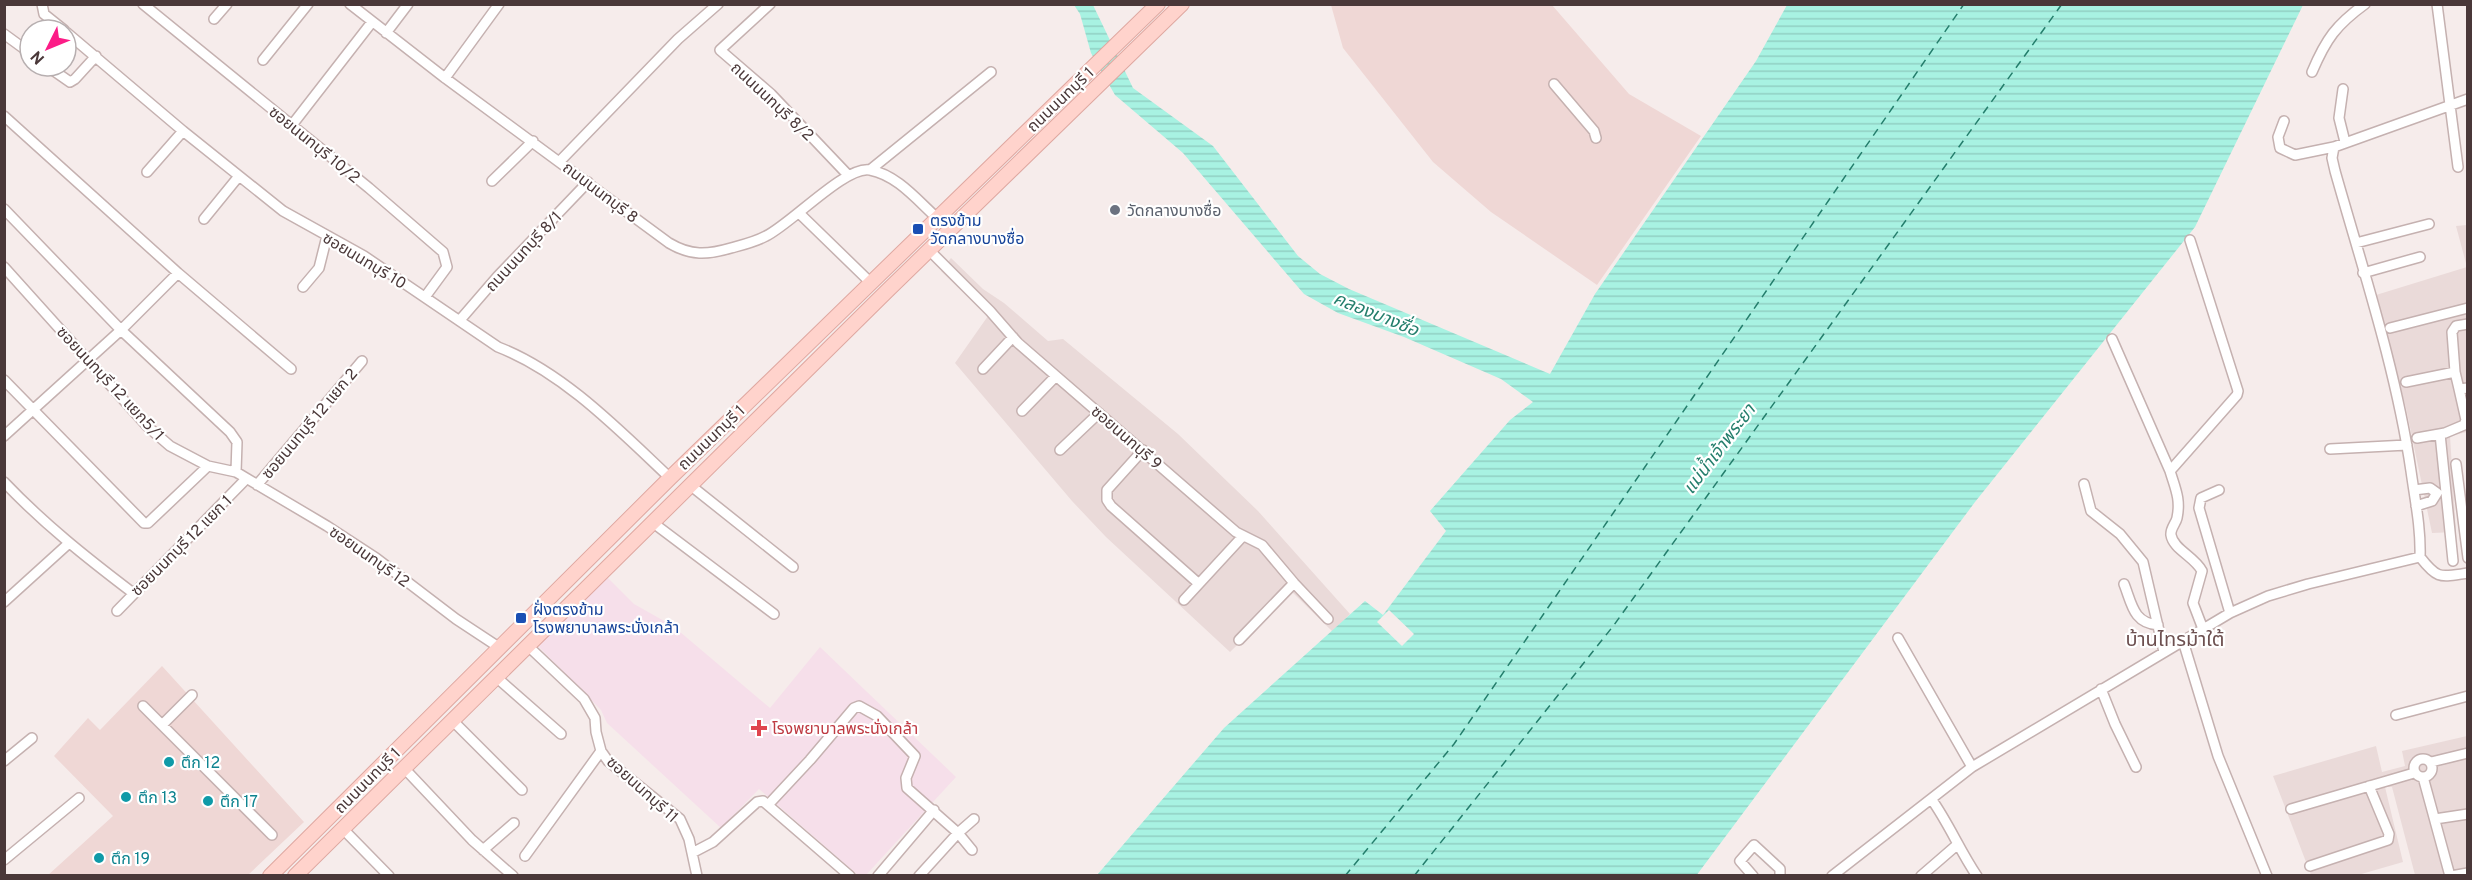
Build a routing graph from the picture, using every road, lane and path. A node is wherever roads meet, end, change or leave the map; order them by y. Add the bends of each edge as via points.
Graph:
1 (143, 4) edge
2 (227, 4) edge
3 (308, 4) edge
4 (350, 4) edge
5 (408, 4) edge
6 (499, 4) edge
7 (718, 4) edge
8 (770, 4) edge
9 (1182, 4) edge
10 (2365, 4) edge
11 (2437, 4) edge
12 (1157, 5) edge
13 (42, 7) edge
14 (53, 18) edge
15 (214, 19) dead end
16 (372, 22) junction
17 (386, 33) junction
18 (4, 34) edge
19 (78, 41) edge
20 (18, 44) edge
21 (96, 56) junction
22 (263, 60) dead end
23 (992, 72) dead end
24 (2313, 72) dead end
25 (78, 76) edge
26 (445, 78) junction
27 (1554, 84) dead end
28 (2343, 89) dead end
29 (2468, 99) edge
30 (2449, 105) junction
31 (4, 116) edge
32 (2284, 121) dead end
33 (292, 125) junction
34 (183, 131) junction
35 (1596, 138) dead end
36 (533, 141) junction
37 (2345, 142) junction
38 (2334, 147) junction
39 (560, 161) junction
40 (2458, 167) dead end
41 (870, 170) junction
42 (147, 172) dead end
43 (848, 175) junction
44 (239, 176) junction
45 (492, 181) dead end
46 (588, 182) junction
47 (4, 209) edge
48 (799, 213) junction
49 (937, 218) junction
50 (204, 219) dead end
51 (2429, 224) dead end
52 (327, 236) junction
53 (2190, 240) dead end
54 (2356, 243) junction
55 (929, 250) junction
56 (2420, 257) dead end
57 (4, 267) edge
58 (178, 273) junction
59 (2363, 273) junction
60 (871, 282) junction
61 (303, 287) dead end
62 (425, 297) junction
63 (2468, 308) edge
64 (460, 320) junction
65 (2468, 324) edge
66 (2390, 328) dead end
67 (121, 330) junction
68 (1013, 337) junction
69 (2112, 339) dead end
70 (87, 359) junction
71 (362, 361) dead end
72 (291, 369) dead end
73 (983, 369) dead end
74 (2455, 372) junction
75 (1056, 376) junction
76 (4, 380) edge
77 (2406, 382) dead end
78 (2463, 388) edge
79 (32, 410) junction
80 (1022, 411) dead end
81 (1099, 413) junction
82 (2440, 434) junction
83 (4, 436) edge
84 (2417, 438) dead end
85 (2407, 445) junction
86 (2330, 449) dead end
87 (1060, 450) dead end
88 (1143, 450) junction
89 (2456, 464) dead end
90 (208, 466) junction
91 (2170, 471) junction
92 (236, 472) junction
93 (669, 478) junction
94 (246, 480) junction
95 (4, 482) edge
96 (2084, 484) dead end
97 (257, 485) junction
98 (690, 485) junction
99 (2219, 490) dead end
100 (2414, 490) junction
101 (2442, 492) junction
102 (2416, 506) junction
103 (652, 522) junction
104 (1243, 536) junction
105 (68, 544) junction
106 (2420, 557) junction
107 (2468, 558) edge
108 (2453, 561) dead end
109 (793, 567) dead end
110 (2468, 573) edge
111 (1294, 583) junction
112 (1198, 584) junction
113 (2124, 584) dead end
114 (133, 593) junction
115 (1184, 600) dead end
116 (4, 602) edge
117 (117, 611) dead end
118 (2230, 613) junction
119 (774, 614) dead end
120 (1328, 619) dead end
121 (2158, 625) junction
122 (2203, 629) junction
123 (1898, 638) dead end
124 (1239, 640) dead end
125 (2183, 641) junction
126 (527, 645) junction
127 (500, 648) junction
128 (2164, 652) junction
129 (495, 676) junction
130 (2101, 689) junction
131 (192, 695) dead end
132 (2468, 696) edge
133 (143, 706) dead end
134 (2396, 715) dead end
135 (452, 720) junction
136 (162, 725) junction
137 (561, 734) dead end
138 (32, 738) dead end
139 (601, 751) junction
140 (2468, 753) edge
141 (4, 761) edge
142 (2431, 762) junction
143 (1972, 767) junction
144 (2136, 767) dead end
145 (404, 768) junction
146 (2419, 775) junction
147 (2369, 786) junction
148 (522, 790) dead end
149 (79, 798) dead end
150 (1932, 800) junction
151 (768, 805) junction
152 (2291, 809) dead end
153 (934, 810) junction
154 (2468, 814) edge
155 (974, 819) dead end
156 (2435, 819) junction
157 (514, 823) dead end
158 (342, 828) junction
159 (958, 833) junction
160 (272, 835) dead end
161 (1958, 844) junction
162 (483, 850) junction
163 (972, 850) dead end
164 (692, 853) junction
165 (525, 856) dead end
166 (4, 860) edge
167 (2310, 866) dead end
168 (2468, 873) edge
169 (270, 876) edge
170 (295, 876) edge
171 (389, 876) edge
172 (513, 876) edge
173 (697, 876) edge
174 (850, 876) edge
175 (879, 876) edge
176 (919, 876) edge
177 (1753, 876) edge
178 (1780, 876) edge
179 (1832, 876) edge
180 (1921, 876) edge
181 (1977, 876) edge
182 (2267, 876) edge
183 (2450, 876) edge

1 - 33 street, ซอยนนทบุรี 10/2
2 - 15 street
3 - 22 street
4 - 16 street, ถนนนนทบุรี 8
5 - 17 street
6 - 26 street
7 - 39 street via 678,39
8 - 43 street, ถนนนนทบุรี 8/2 via 720,50 771,94
9 - 55 main road, ถนนนนทบุรี 1
10 - 24 street via 2333,31
11 - 30 street
12 - 49 main road, ถนนนนทบุรี 1
13 - 14 street, ซอยนนทบุรี 10
16 - 17 street, ถนนนนทบุรี 8
16 - 33 street
17 - 26 street, ถนนนนทบุรี 8
18 - 20 street
19 - 21 street, ซอยนนทบุรี 10
21 - 25 street
21 - 34 street, ซอยนนทบุรี 10
23 - 41 street, ถนนนนทบุรี 8
26 - 36 street, ถนนนนทบุรี 8
27 - 35 street
28 - 37 street via 2339,118
29 - 30 street
30 - 37 street
30 - 40 street
31 - 58 street
32 - 38 street via 2278,143 2288,153
33 - 62 street, ซอยนนทบุรี 10/2 via 445,253 447,267
34 - 42 street
34 - 44 street, ซอยนนทบุรี 10
36 - 39 street, ถนนนนทบุรี 8
36 - 45 street
37 - 38 street
38 - 54 street via 2332,158
39 - 46 street, ถนนนนทบุรี 8
41 - 43 street, ถนนนนทบุรี 8
41 - 49 street via 895,180
43 - 48 street, ถนนนนทบุรี 8
44 - 50 street
44 - 52 street, ซอยนนทบุรี 10 via 293,218
46 - 48 street, ถนนนนทบุรี 8 via 669,243 693,254 711,254 766,237
46 - 64 street, ถนนนนทบุรี 8/1
47 - 67 street
48 - 60 street
49 - 60 main road, ถนนนนทบุรี 1
51 - 54 street
52 - 61 street via 319,267
52 - 62 street, ซอยนนทบุรี 10
53 - 91 street via 2238,391
54 - 59 street
55 - 68 street, ซอยนนทบุรี 9
55 - 98 main road, ถนนนนทบุรี 1
56 - 59 street
57 - 70 street, ซอยนนทบุรี 12 แยก5/1
58 - 67 street
58 - 72 street
59 - 85 street via 2396,384
60 - 93 main road, ถนนนนทบุรี 1
62 - 64 street, ซอยนนทบุรี 10
63 - 66 street
64 - 93 street, ซอยนนทบุรี 10 via 498,347 540,367 618,429
65 - 74 street via 2456,326 2452,332
67 - 70 street
67 - 92 street via 235,437
68 - 73 street
68 - 75 street, ซอยนนทบุรี 9
69 - 91 street
70 - 79 street
70 - 90 street, ซอยนนทบุรี 12 แยก5/1 via 170,446
71 - 97 street, ซอยนนทบุรี 12 แยก 2
74 - 77 street
74 - 78 street
75 - 80 street
75 - 81 street, ซอยนนทบุรี 9
76 - 79 street
78 - 82 street via 2464,425
79 - 83 street
79 - 90 street via 144,523
81 - 87 street
81 - 88 street, ซอยนนทบุรี 9
82 - 84 street
82 - 101 street
85 - 86 street
85 - 100 street
88 - 104 street, ซอยนนทบุรี 9
88 - 112 street via 1107,490 1107,500
89 - 107 street
90 - 92 street, ซอยนนทบุรี 12 แยก5/1
91 - 122 street via 2180,497 2177,520 2170,532 2202,571 2193,603
92 - 94 street, ซอยนนทบุรี 12
93 - 127 main road, ถนนนนทบุรี 1
94 - 97 street, ซอยนนทบุรี 12
94 - 114 street, ซอยนนทบุรี 12 แยก 1
95 - 105 street
96 - 121 street via 2091,511 2120,534 2143,562
97 - 127 street, ซอยนนทบุรี 12 via 376,558
98 - 103 main road, ถนนนนทบุรี 1
98 - 109 street
99 - 118 street via 2201,498 2199,508
100 - 101 street via 2430,488
100 - 102 street
101 - 102 street via 2432,501
101 - 108 street
102 - 106 street
103 - 119 street
103 - 126 main road, ถนนนนทบุรี 1
104 - 111 street, ซอยนนทบุรี 9 via 1262,545
104 - 112 street
105 - 114 street
105 - 116 street
106 - 110 street via 2436,576
106 - 118 street via 2308,584
111 - 120 street, ซอยนนทบุรี 9
111 - 124 street
112 - 115 street
113 - 121 street via 2137,617
114 - 117 street, ซอยนนทบุรี 12 แยก 1
118 - 122 street
121 - 128 street
122 - 125 street
123 - 143 street
125 - 128 street
125 - 182 street via 2218,756
126 - 129 main road, ถนนนนทบุรี 1
126 - 139 street, ซอยนนทบุรี 11 via 584,699 595,718
127 - 169 main road, ถนนนนทบุรี 1
128 - 130 street
129 - 135 main road, ถนนนนทบุรี 1
129 - 137 street
130 - 143 street
130 - 144 street
131 - 136 street
132 - 134 street
133 - 136 street
135 - 145 main road, ถนนนนทบุรี 1
135 - 148 street
136 - 160 street
138 - 141 street
139 - 164 street, ซอยนนทบุรี 11 via 608,761 680,819
139 - 165 street
140 - 142 street
142 - 146 street via 2431,772
142 - 146 street via 2417,759 2414,763
143 - 150 street
145 - 158 main road, ถนนนนทบุรี 1
145 - 162 street
146 - 147 street
146 - 156 street
147 - 152 street
147 - 167 street via 2388,840
149 - 166 street
150 - 161 street
150 - 179 street
151 - 153 street via 854,708 860,706 877,716 912,751 915,756 906,788
151 - 164 street via 757,802 713,842
151 - 174 street
153 - 159 street
153 - 175 street
154 - 156 street
155 - 159 street
156 - 183 street
157 - 162 street
158 - 170 main road, ถนนนนทบุรี 1
158 - 171 street
159 - 163 street
159 - 176 street
161 - 180 street
161 - 181 street
162 - 172 street
164 - 173 street, ซอยนนทบุรี 11
168 - 183 street
177 - 178 street via 1740,861 1754,844 1780,869

